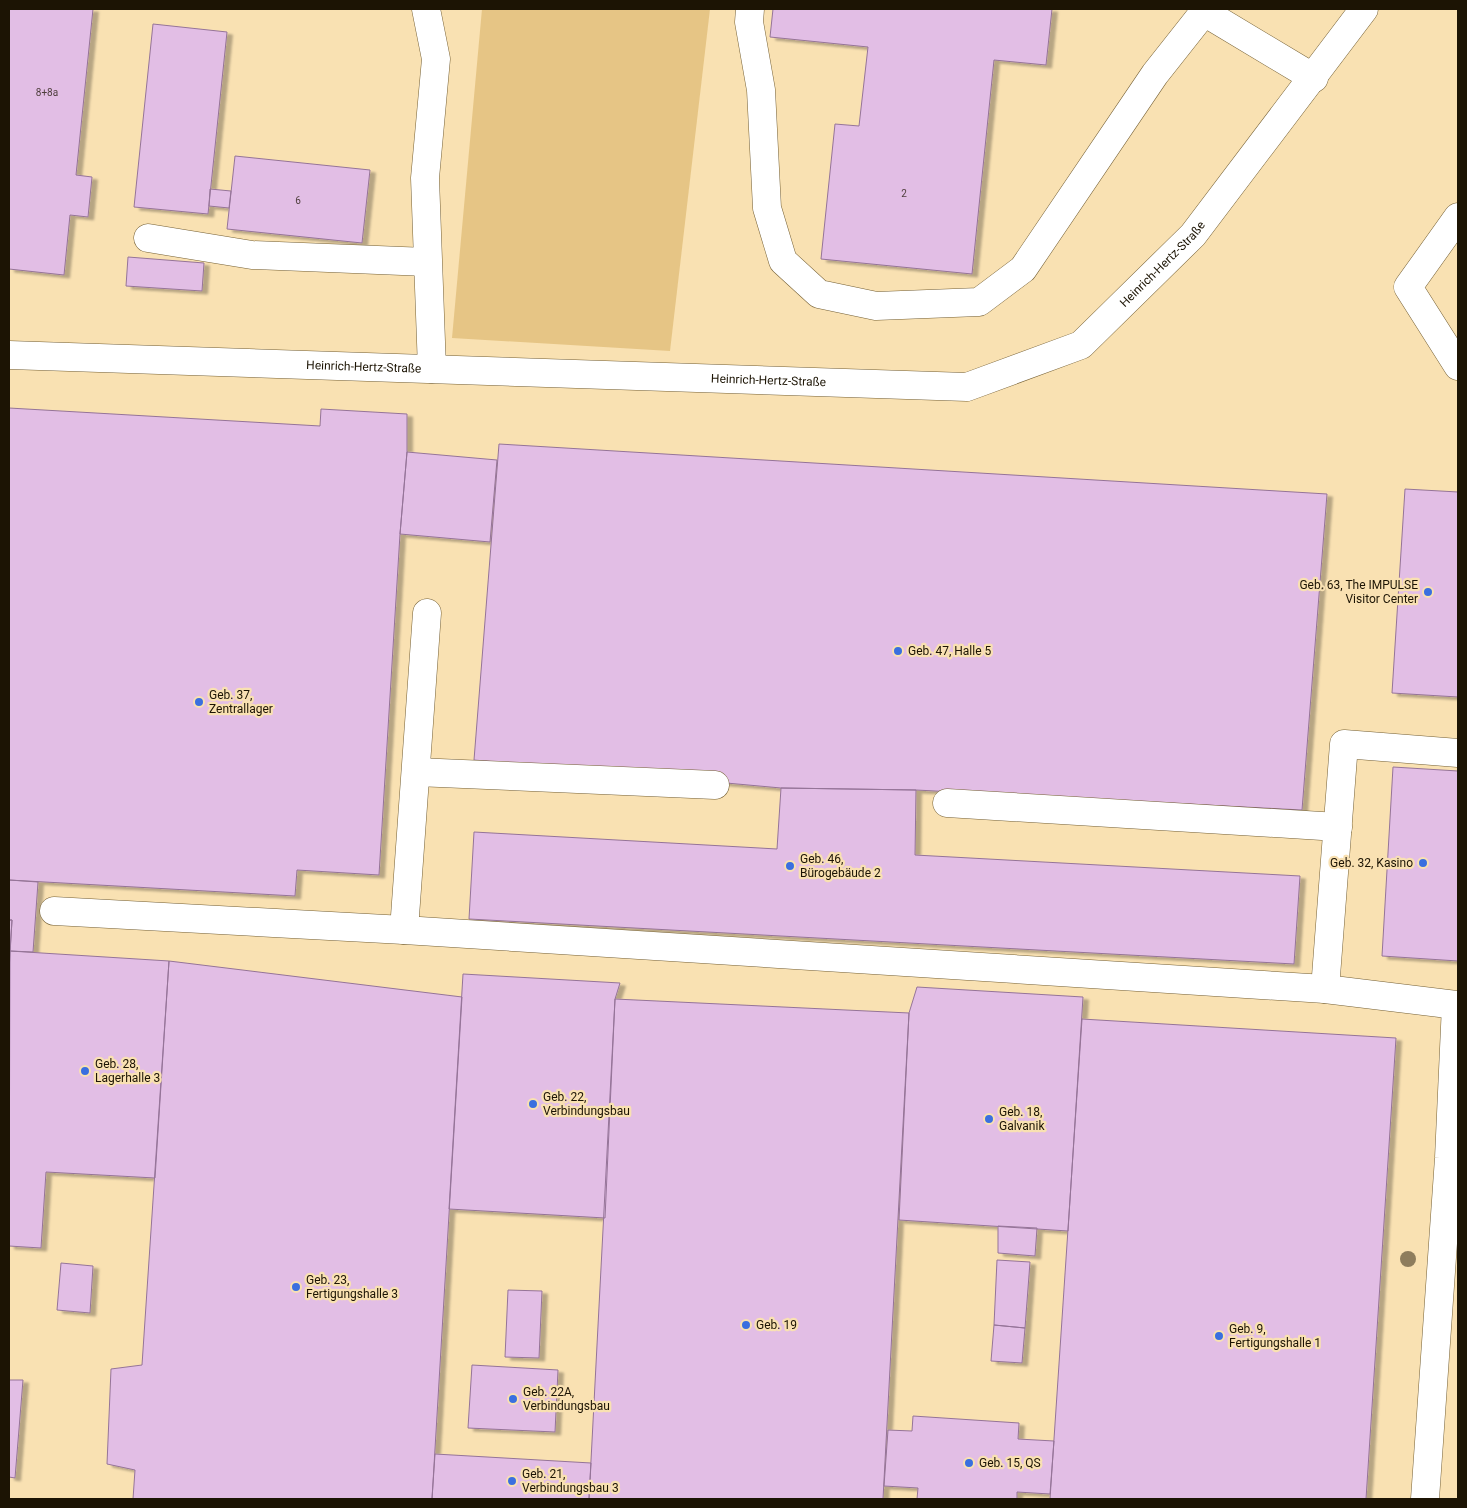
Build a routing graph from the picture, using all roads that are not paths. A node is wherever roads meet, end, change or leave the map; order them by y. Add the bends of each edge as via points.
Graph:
1 (426, 9) edge
2 (750, 9) edge
3 (1364, 9) edge
4 (1204, 10) edge
5 (1314, 78) junction
6 (1458, 217) edge
7 (148, 238) dead end
8 (427, 262) junction
9 (9, 355) edge
10 (1458, 366) edge
11 (432, 369) junction
12 (428, 613) dead end
13 (1458, 752) edge
14 (416, 772) junction
15 (715, 785) dead end
16 (947, 803) dead end
17 (1338, 827) junction
18 (54, 911) dead end
19 (404, 930) junction
20 (1325, 989) junction
21 (1457, 1005) edge
22 (1454, 1158) edge
23 (1425, 1499) edge

1 - 8 street via 436,59 425,178
2 - 4 street via 749,22 761,90 767,208 783,261 819,294 876,306 979,302 1023,269 1155,74
3 - 5 street, Heinrich-Hertz-Straße
4 - 5 street
5 - 11 street, Heinrich-Hertz-Straße via 1193,236 1081,345 967,388
6 - 10 street via 1408,287
7 - 8 street via 252,254
8 - 11 street
9 - 11 street, Heinrich-Hertz-Straße
12 - 14 street
13 - 17 street via 1344,744
14 - 15 street
14 - 19 street
16 - 17 street
17 - 20 street
18 - 19 street
19 - 20 street
20 - 21 street
21 - 22 street
22 - 23 street

